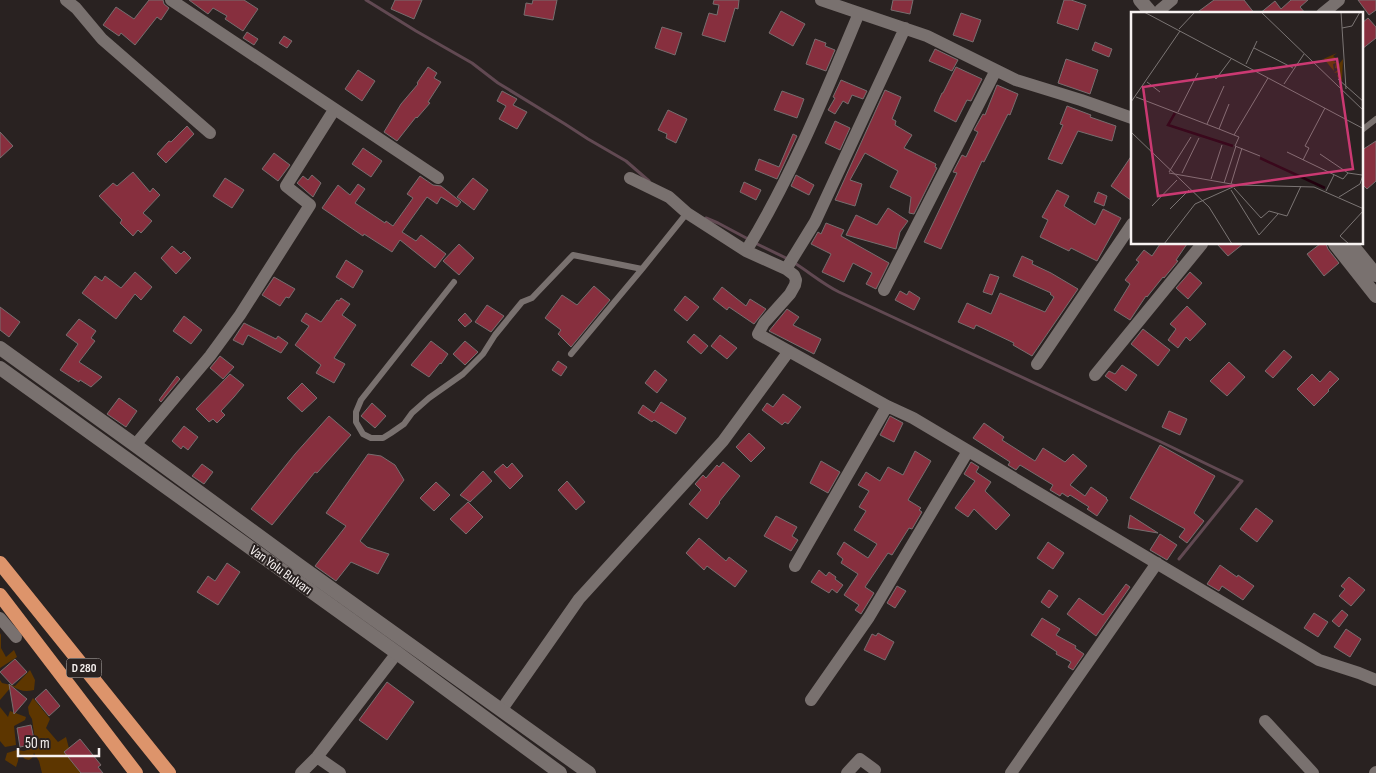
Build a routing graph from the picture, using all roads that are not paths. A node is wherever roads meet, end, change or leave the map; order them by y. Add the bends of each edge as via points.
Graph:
1 (66, 0) edge
2 (171, 0) edge
3 (821, 0) edge
4 (1140, 0) edge
5 (1172, 0) edge
6 (1339, 0) edge
7 (1157, 9) edge
8 (1324, 12) edge
9 (859, 13) junction
10 (905, 28) junction
11 (996, 70) junction
12 (334, 110) junction
13 (1131, 118) edge
14 (1376, 119) edge
15 (1364, 128) edge
16 (210, 133) dead end
17 (438, 178) dead end
18 (630, 178) dead end
19 (687, 213) junction
20 (1131, 225) edge
21 (1201, 245) edge
22 (1336, 245) edge
23 (1352, 245) edge
24 (746, 250) junction
25 (642, 269) junction
26 (786, 269) junction
27 (1376, 275) edge
28 (454, 282) dead end
29 (884, 290) dead end
30 (1376, 296) edge
31 (0, 348) edge
32 (789, 351) junction
33 (571, 354) dead end
34 (1037, 364) dead end
35 (0, 368) edge
36 (1095, 375) dead end
37 (887, 406) junction
38 (135, 445) junction
39 (968, 451) junction
40 (0, 563) edge
41 (1157, 563) junction
42 (795, 566) dead end
43 (0, 595) edge
44 (0, 618) edge
45 (16, 636) dead end
46 (398, 654) junction
47 (1376, 680) edge
48 (811, 700) dead end
49 (502, 710) junction
50 (1265, 721) dead end
51 (317, 757) junction
52 (875, 770) dead end
53 (136, 773) edge
54 (169, 773) edge
55 (301, 773) edge
56 (340, 773) edge
57 (560, 773) edge
58 (590, 773) edge
59 (847, 773) edge
60 (1011, 773) edge
61 (1313, 773) edge

1 - 16 street via 102,39
2 - 12 street
3 - 9 street
4 - 7 main road
5 - 7 street
6 - 8 street
9 - 10 street
9 - 24 street via 796,157
10 - 11 street
10 - 26 street via 815,222
11 - 13 street via 1016,80
11 - 29 street
12 - 17 street
12 - 38 street via 286,186 310,205 240,315
14 - 15 lane
18 - 19 street via 669,198
19 - 24 street
19 - 25 lane
20 - 34 street
21 - 36 street
22 - 30 main road
23 - 27 main road
24 - 26 street
25 - 28 lane via 573,255 532,298 522,302 494,335 483,354 463,374 383,438 363,434 356,422 361,400
25 - 33 lane
26 - 32 street via 794,275 795,285 758,334
31 - 38 main road
32 - 37 street
32 - 49 street via 723,441 579,598
35 - 46 main road, Van Yolu Bulvarı
37 - 39 street
37 - 42 street
38 - 49 main road
39 - 41 street
39 - 48 street via 869,617
40 - 54 highway, D 280
41 - 47 street via 1319,660
41 - 60 street
43 - 53 highway, D 280
44 - 45 street
46 - 51 street
46 - 57 main road, Van Yolu Bulvarı
49 - 58 main road
50 - 61 street
51 - 55 street
51 - 56 street
52 - 59 street via 860,759

